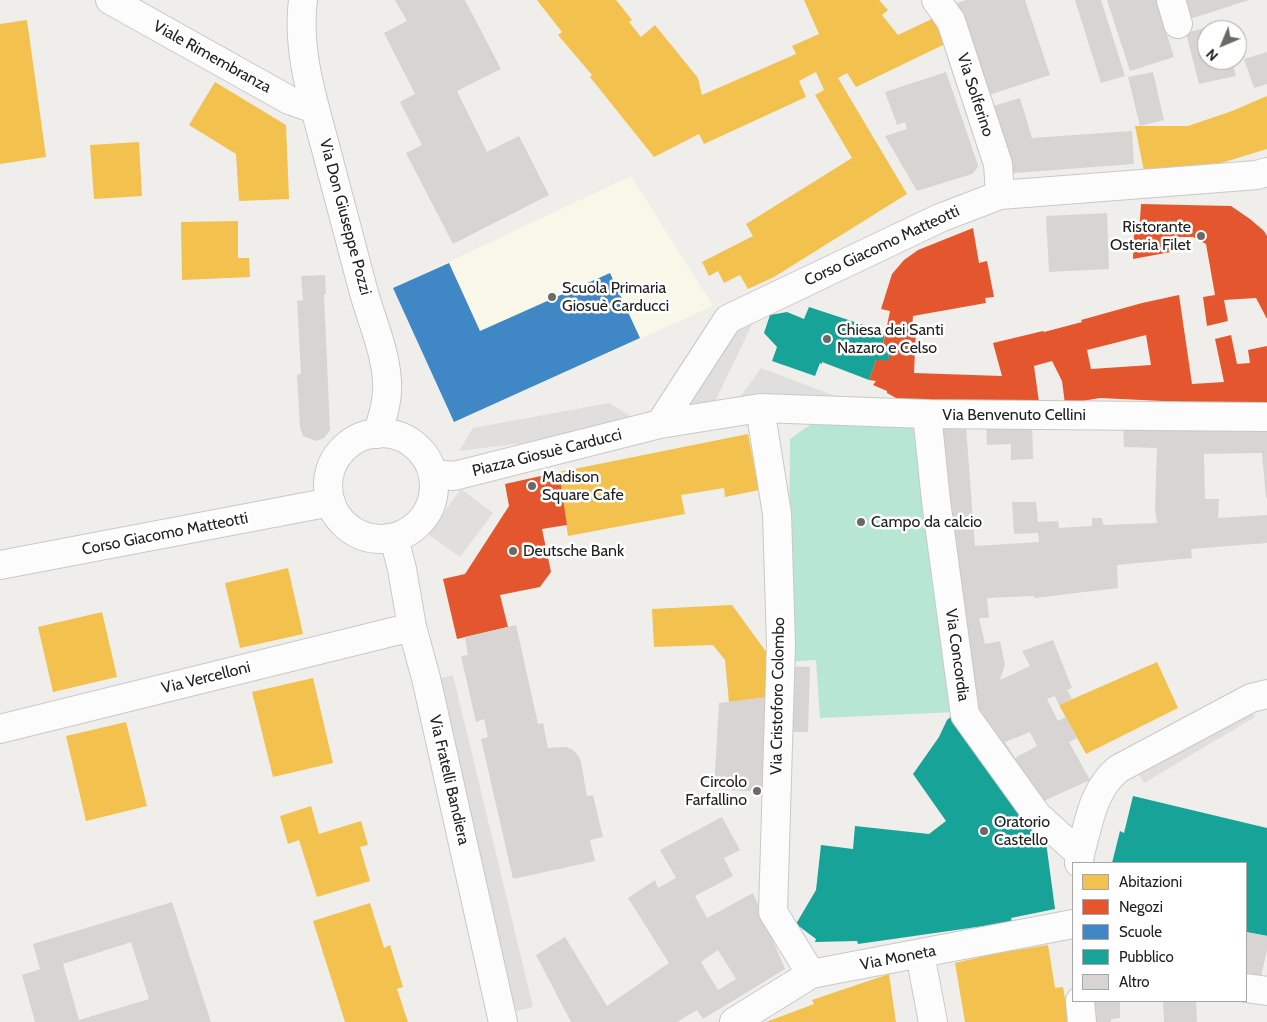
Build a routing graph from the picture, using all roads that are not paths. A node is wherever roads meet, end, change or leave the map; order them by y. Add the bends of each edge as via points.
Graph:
1 (110, 0) edge
2 (303, 0) edge
3 (936, 0) edge
4 (315, 109) junction
5 (1264, 180) edge
6 (1000, 195) junction
7 (760, 408) junction
8 (927, 414) junction
9 (1267, 417) edge
10 (660, 424) junction
11 (377, 434) junction
12 (433, 474) junction
13 (331, 502) junction
14 (394, 538) junction
15 (0, 565) edge
16 (412, 627) junction
17 (1267, 694) edge
18 (0, 729) edge
19 (1080, 859) edge
20 (1072, 924) edge
21 (920, 954) junction
22 (811, 974) junction
23 (1247, 988) edge
24 (1267, 991) edge
25 (1080, 1002) edge
26 (503, 1022) edge
27 (734, 1022) edge
28 (933, 1022) edge
29 (1082, 1022) edge

1 - 4 street, Viale Rimembranza via 289,100
2 - 4 street, Via Don Giuseppe Pozzi via 302,44
3 - 6 street, Via Solferino via 951,21 998,164
4 - 11 street, Via Don Giuseppe Pozzi via 386,369 385,411
5 - 6 street, Corso Giacomo Matteotti
6 - 10 street, Corso Giacomo Matteotti via 940,218 728,319
7 - 8 street, Via Benvenuto Cellini
7 - 10 street
7 - 22 street, Via Cristoforo Colombo via 777,514 781,644 773,912
8 - 9 street, Via Benvenuto Cellini
8 - 19 street, Via Concordia via 965,715 1037,815
10 - 12 street, Piazza Giosuè Carducci via 454,476
11 - 12 street via 392,435 418,448
11 - 13 street via 362,437 348,445 337,457 330,471
12 - 14 street via 431,506 422,521
13 - 14 street via 338,517 349,528 363,536
13 - 15 street, Corso Giacomo Matteotti
14 - 16 street, Via Fratelli Bandiera
16 - 18 street, Via Vercelloni
16 - 26 street, Via Fratelli Bandiera
17 - 19 street via 1251,698 1118,769 1107,778 1094,801
20 - 21 street, Via Moneta
21 - 22 street, Via Moneta
21 - 28 street
22 - 27 street, Via Moneta
23 - 24 street
25 - 29 street

